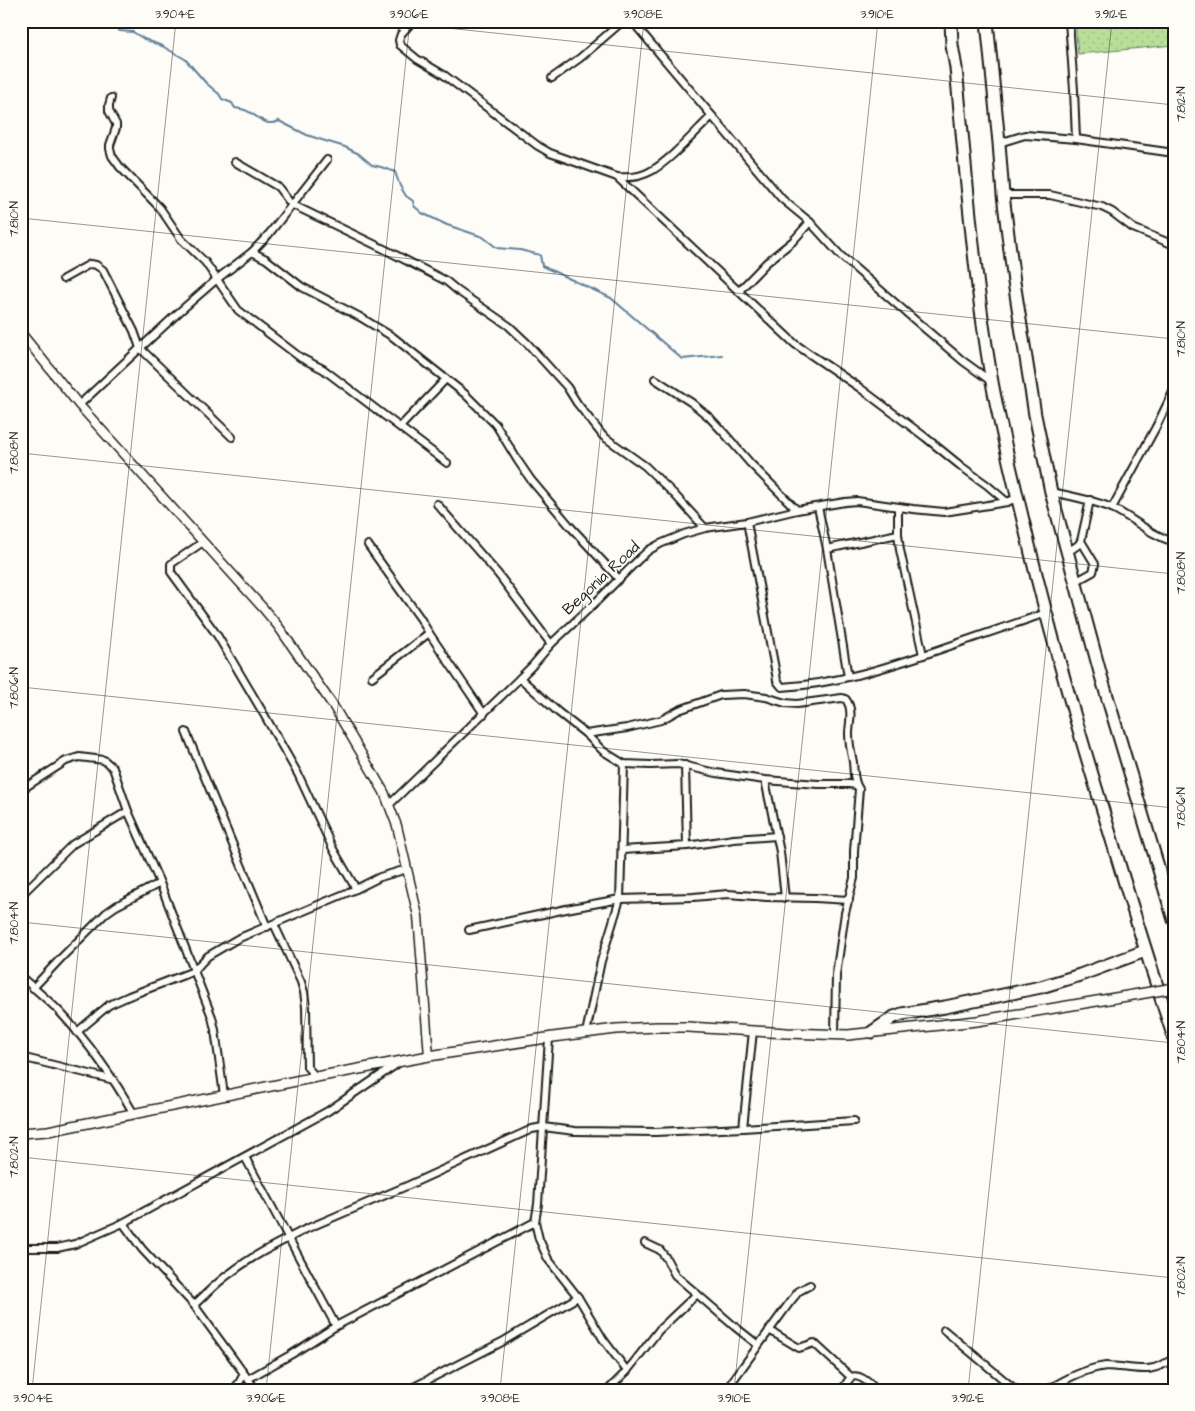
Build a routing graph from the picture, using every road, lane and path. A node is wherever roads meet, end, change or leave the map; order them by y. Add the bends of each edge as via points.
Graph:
1 (396, 21) edge
2 (413, 21) edge
3 (624, 21) edge
4 (632, 21) edge
5 (951, 21) edge
6 (987, 21) edge
7 (1070, 21) edge
8 (404, 30) junction
9 (552, 78) dead end
10 (111, 98) dead end
11 (712, 116) junction
12 (1076, 139) junction
13 (999, 143) junction
14 (1174, 153) edge
15 (326, 160) dead end
16 (235, 162) dead end
17 (617, 177) junction
18 (1003, 195) junction
19 (292, 204) junction
20 (810, 222) junction
21 (1174, 245) edge
22 (252, 252) junction
23 (63, 278) dead end
24 (217, 279) junction
25 (739, 291) junction
26 (21, 333) edge
27 (140, 348) junction
28 (446, 379) junction
29 (655, 379) dead end
30 (992, 382) junction
31 (1174, 390) edge
32 (79, 406) junction
33 (400, 427) junction
34 (232, 437) dead end
35 (447, 463) dead end
36 (1051, 492) junction
37 (1012, 500) junction
38 (1090, 500) junction
39 (437, 504) dead end
40 (818, 507) junction
41 (898, 507) junction
42 (1112, 508) junction
43 (797, 510) junction
44 (747, 522) junction
45 (705, 528) junction
46 (898, 534) junction
47 (1081, 541) junction
48 (203, 542) junction
49 (1174, 542) edge
50 (368, 545) dead end
51 (827, 549) junction
52 (1068, 552) junction
53 (619, 579) junction
54 (1075, 582) junction
55 (1046, 613) junction
56 (429, 633) junction
57 (551, 644) junction
58 (923, 655) junction
59 (372, 677) dead end
60 (848, 677) junction
61 (520, 678) junction
62 (484, 714) junction
63 (186, 732) dead end
64 (586, 734) junction
65 (624, 764) junction
66 (684, 765) junction
67 (766, 780) junction
68 (856, 785) junction
69 (21, 790) edge
70 (389, 805) junction
71 (128, 811) junction
72 (777, 836) junction
73 (687, 846) junction
74 (622, 850) junction
75 (407, 869) junction
76 (160, 883) junction
77 (356, 889) junction
78 (21, 895) edge
79 (785, 898) junction
80 (620, 899) junction
81 (849, 900) junction
82 (1174, 920) edge
83 (274, 924) junction
84 (267, 927) junction
85 (469, 930) dead end
86 (1145, 950) junction
87 (194, 971) junction
88 (21, 977) edge
89 (33, 988) junction
90 (1174, 988) edge
91 (753, 1031) junction
92 (77, 1032) junction
93 (872, 1032) junction
94 (586, 1033) junction
95 (835, 1035) junction
96 (549, 1038) junction
97 (1174, 1038) edge
98 (429, 1056) junction
99 (21, 1057) edge
100 (400, 1062) junction
101 (316, 1077) junction
102 (114, 1080) junction
103 (224, 1096) junction
104 (134, 1114) junction
105 (854, 1121) dead end
106 (543, 1127) junction
107 (743, 1128) junction
108 (21, 1133) edge
109 (245, 1157) junction
110 (123, 1222) junction
111 (535, 1222) junction
112 (290, 1238) junction
113 (645, 1243) dead end
114 (21, 1247) edge
115 (810, 1285) dead end
116 (697, 1294) junction
117 (578, 1298) junction
118 (194, 1305) junction
119 (336, 1326) junction
120 (769, 1330) junction
121 (944, 1330) dead end
122 (758, 1345) junction
123 (1174, 1358) edge
124 (627, 1371) junction
125 (246, 1377) junction
126 (851, 1377) junction
127 (255, 1388) edge
128 (610, 1389) edge
129 (233, 1390) edge
130 (244, 1390) edge
131 (408, 1390) edge
132 (726, 1390) edge
133 (842, 1390) edge
134 (877, 1390) edge
135 (1016, 1390) edge
136 (1047, 1390) edge

1 - 8 street
2 - 8 street
3 - 9 street
4 - 11 street
5 - 30 highway via 969,211
6 - 13 highway
7 - 12 street
8 - 17 street via 398,40 400,45 538,146
10 - 24 street via 109,111 116,124 110,145 112,156 160,208 181,239
11 - 17 street via 651,172 629,178
11 - 20 street via 782,199
12 - 13 street via 1024,135
12 - 14 street
13 - 18 highway
15 - 19 street
16 - 19 street via 278,188
17 - 25 street
18 - 21 street via 1050,195 1102,207 1133,228
18 - 36 highway via 1014,282
19 - 22 street
19 - 45 street via 446,282 509,326 567,387 603,436 645,466
20 - 25 street
20 - 30 street via 849,262
22 - 24 street
22 - 28 street via 302,287 394,337
23 - 27 street via 90,264 103,270
24 - 27 street
24 - 33 street via 238,310
25 - 37 street via 795,344 860,388 962,468
26 - 32 street
27 - 32 street
27 - 34 street
28 - 33 street
28 - 53 street via 496,425 531,480
29 - 43 street via 709,417 750,464
30 - 37 highway
31 - 42 street
32 - 48 street
33 - 35 street
36 - 38 street
36 - 52 highway
37 - 41 street, Begonia Road via 944,512
37 - 55 highway
38 - 42 street
38 - 47 street
39 - 57 street via 498,574
40 - 41 street, Begonia Road via 857,501
40 - 43 street, Begonia Road
40 - 51 street
41 - 46 street
42 - 49 street via 1148,531
43 - 44 street, Begonia Road
44 - 45 street, Begonia Road
44 - 60 street via 777,681 782,686 807,685
45 - 53 street, Begonia Road via 649,550
46 - 51 street
46 - 58 street
47 - 52 street
47 - 54 street via 1095,564 1093,572
48 - 70 street via 278,626 334,707
48 - 77 street via 171,564 170,572 217,635 262,711
50 - 56 street
51 - 60 street
52 - 54 highway
53 - 57 street, Begonia Road
54 - 82 highway
55 - 58 street
55 - 86 highway
56 - 59 street
56 - 62 street
57 - 61 street, Begonia Road
58 - 60 street
61 - 62 street, Begonia Road
61 - 64 street
62 - 70 street, Begonia Road
63 - 84 street
64 - 65 street via 603,751
64 - 68 street via 660,720 721,695 744,694 797,704 842,698 849,704 849,747
65 - 66 street
65 - 74 street
66 - 67 street
66 - 73 street
67 - 68 street
67 - 72 street
68 - 81 street via 859,789 854,878
69 - 71 street via 72,758 104,760 113,768
70 - 75 street
71 - 76 street
71 - 78 street via 73,844
72 - 73 street
72 - 79 street
73 - 74 street
74 - 80 street
75 - 77 street
75 - 98 street via 418,916
76 - 87 street
76 - 89 street via 106,913
77 - 83 street
79 - 80 street via 728,894
79 - 81 street
80 - 85 street
80 - 94 street via 601,961
81 - 95 street via 836,975
83 - 84 street
83 - 101 street via 301,982 306,1008 307,1067
84 - 87 street via 215,952
86 - 93 highway via 1041,987 902,1014
86 - 97 highway
87 - 92 street via 109,1005
87 - 103 street via 212,1017
88 - 89 street
89 - 92 street
90 - 93 main road, bridge via 977,1021
91 - 94 main road via 657,1027
91 - 95 main road
91 - 107 street
92 - 102 street
93 - 95 main road
94 - 96 main road
96 - 98 main road
96 - 106 street
98 - 100 main road
99 - 102 street
100 - 101 main road
100 - 109 street via 328,1111
101 - 103 main road
102 - 104 street
103 - 104 main road
104 - 108 main road via 48,1131
105 - 107 street
106 - 107 street via 575,1131 655,1132
106 - 111 street
106 - 112 street via 525,1131
109 - 110 street
109 - 112 street
110 - 114 street via 75,1244 57,1248
110 - 118 street via 142,1249
111 - 117 street via 548,1259
111 - 119 street
112 - 118 street via 257,1254 231,1272
112 - 119 street
113 - 116 street via 660,1250 675,1275
115 - 120 street via 800,1291
116 - 122 street
116 - 124 street via 659,1330
117 - 124 street
117 - 131 street
118 - 125 street
119 - 125 street via 292,1354
120 - 122 street
120 - 126 street via 798,1348 814,1343
121 - 135 street
122 - 132 street
123 - 136 street via 1145,1370 1108,1366 1094,1369 1074,1375
124 - 128 street
125 - 127 street
125 - 129 street
126 - 133 street
126 - 134 street via 861,1378
127 - 130 street

